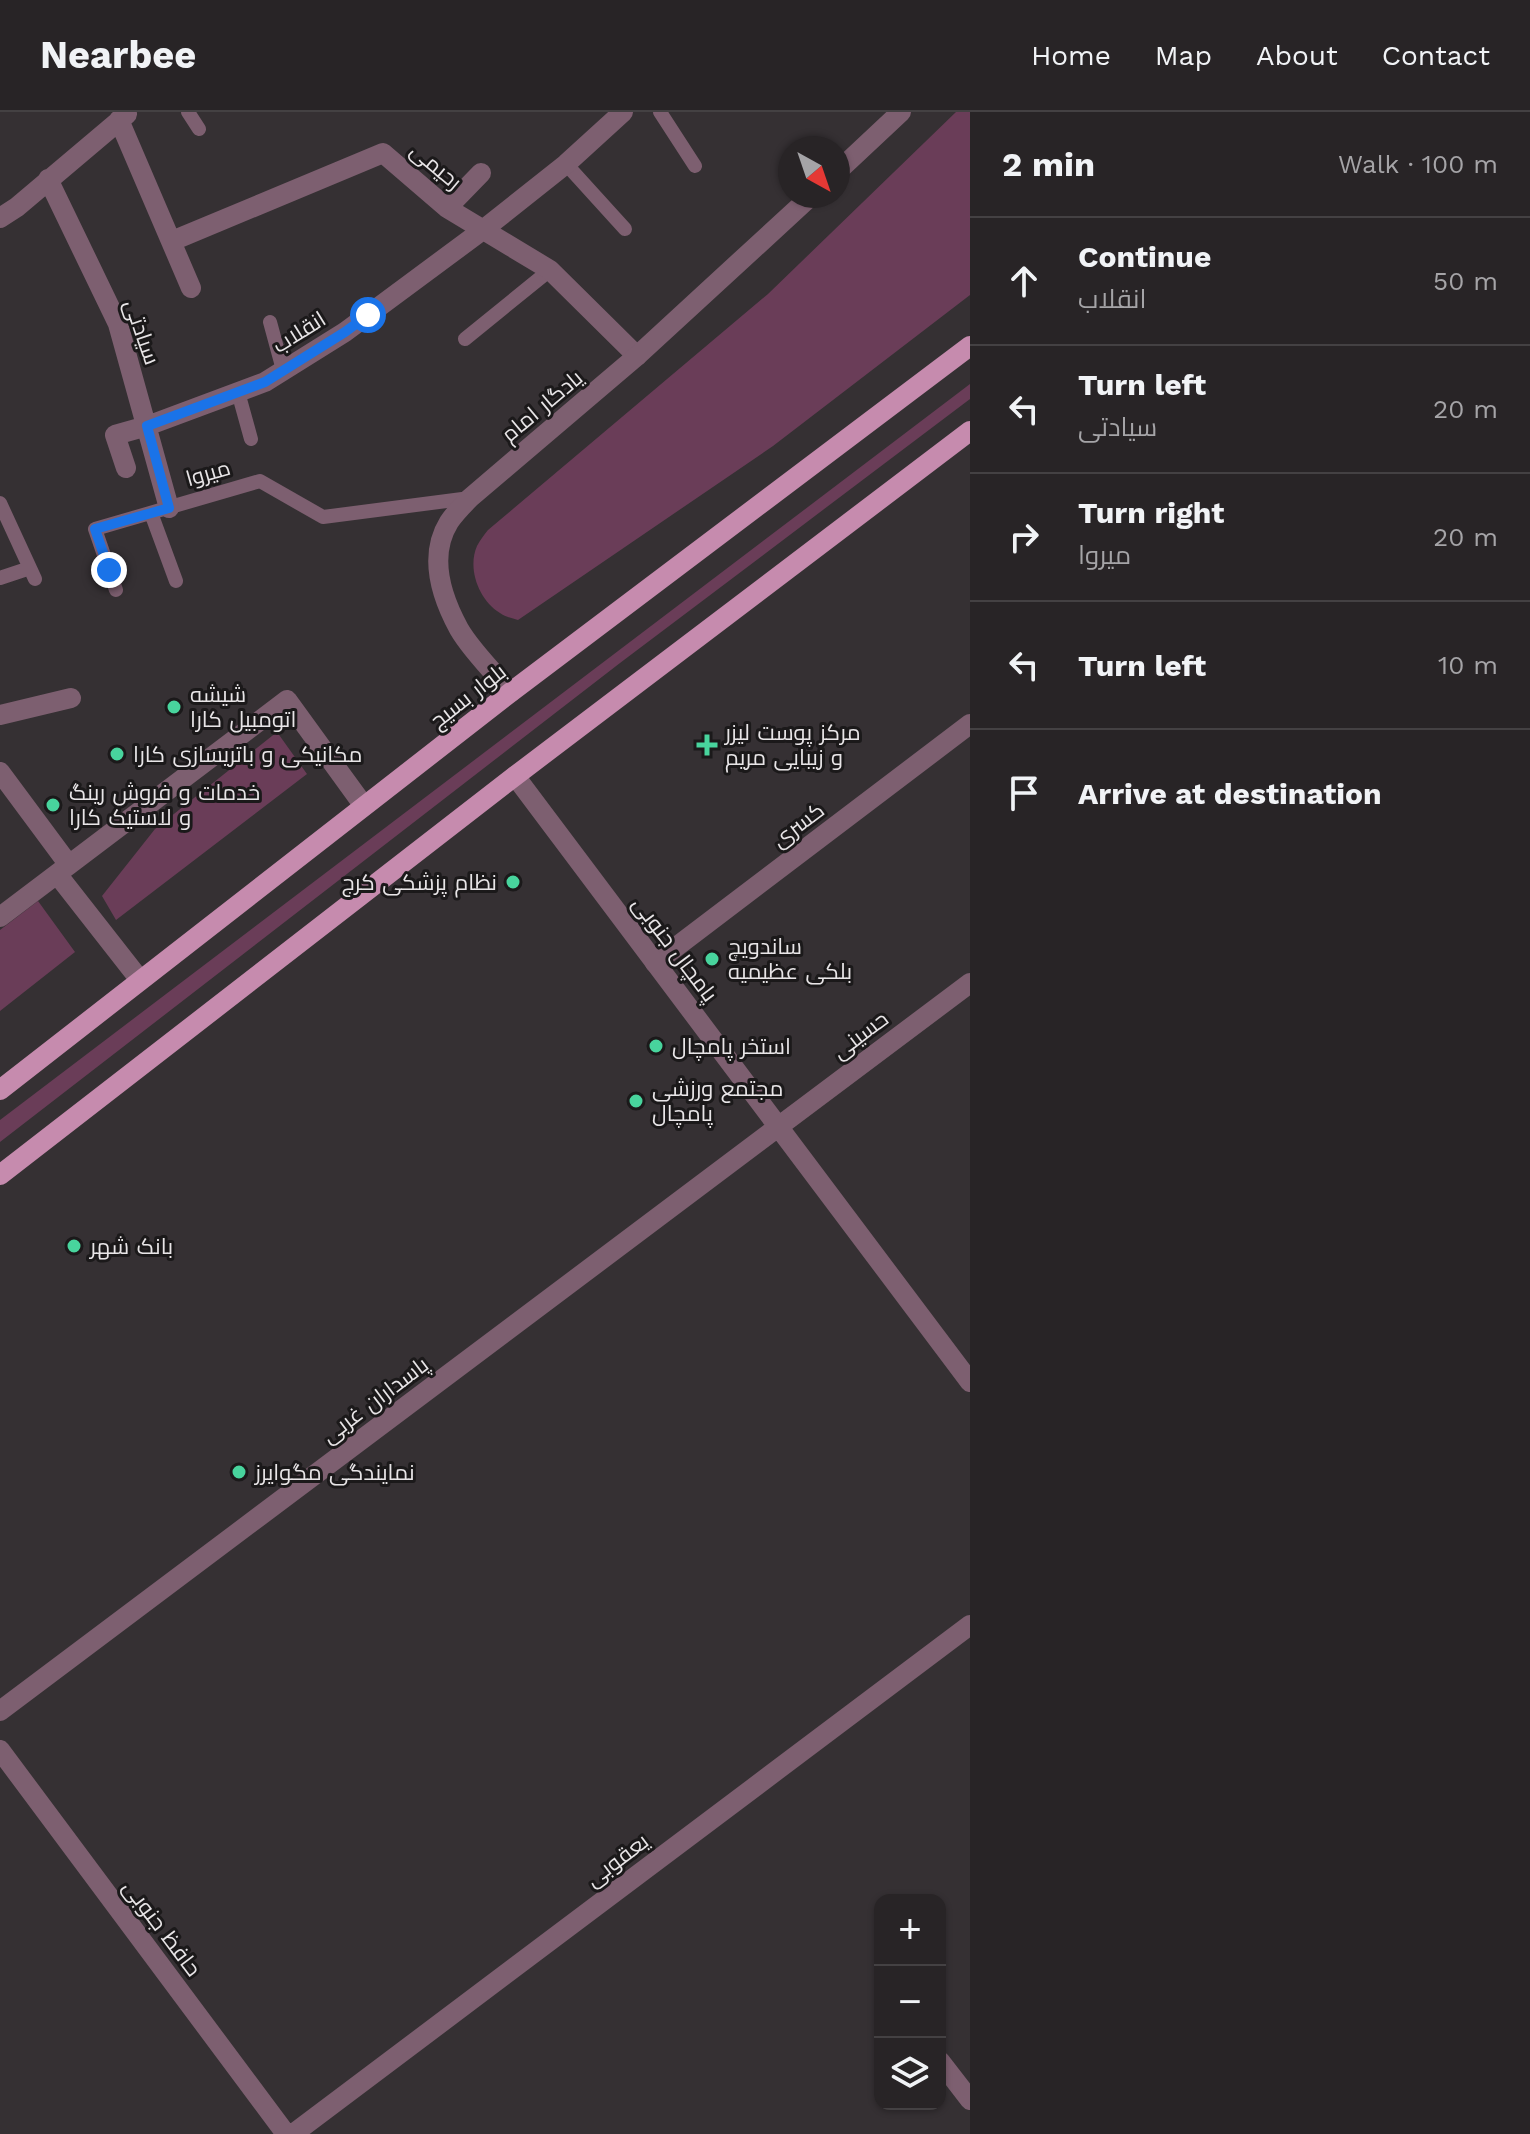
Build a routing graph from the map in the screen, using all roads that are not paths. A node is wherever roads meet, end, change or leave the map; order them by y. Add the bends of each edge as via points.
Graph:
1 (188, 112) edge
2 (623, 112) edge
3 (660, 112) edge
4 (901, 112) edge
5 (124, 116) edge
6 (199, 129) dead end
7 (850, 160) edge
8 (566, 164) junction
9 (695, 166) dead end
10 (481, 173) dead end
11 (48, 179) junction
12 (447, 208) junction
13 (798, 208) edge
14 (3, 210) edge
15 (484, 229) junction
16 (625, 229) dead end
17 (172, 241) junction
18 (550, 270) junction
19 (191, 288) dead end
20 (270, 322) dead end
21 (465, 339) dead end
22 (970, 346) edge
23 (637, 356) junction
24 (283, 370) junction
25 (238, 392) junction
26 (147, 426) junction
27 (970, 431) edge
28 (251, 439) dead end
29 (126, 468) dead end
30 (470, 498) junction
31 (0, 503) edge
32 (160, 510) junction
33 (0, 578) edge
34 (176, 581) dead end
35 (116, 590) dead end
36 (511, 692) junction
37 (71, 698) dead end
38 (0, 715) edge
39 (970, 724) edge
40 (0, 772) edge
41 (515, 776) junction
42 (364, 806) junction
43 (63, 870) junction
44 (0, 917) edge
45 (655, 963) junction
46 (140, 980) junction
47 (970, 983) edge
48 (0, 1090) edge
49 (778, 1126) junction
50 (0, 1175) edge
51 (970, 1382) edge
52 (970, 1625) edge
53 (0, 1711) edge
54 (0, 1750) edge
55 (946, 2069) edge
56 (970, 2100) edge
57 (286, 2134) edge
58 (293, 2134) edge

1 - 6 lane
2 - 8 street, انقلاب
3 - 9 lane
4 - 7 street
5 - 11 street
5 - 17 street
8 - 15 street, انقلاب
8 - 16 lane
10 - 12 street
11 - 14 street via 17,207
11 - 26 street, سیادتی via 118,324
12 - 15 street, رحیمی
12 - 17 street, رحیمی via 383,153
13 - 23 street, یادگار امام
15 - 18 street, رحیمی
15 - 24 street, انقلاب via 345,332
17 - 19 street
18 - 21 lane
18 - 23 street, رحیمی
20 - 24 lane
22 - 36 main road, بلوار بسیج
23 - 30 street, یادگار امام
24 - 25 street, انقلاب
25 - 26 street, انقلاب
25 - 28 lane
26 - 29 street, انقلاب via 115,435
26 - 32 street, سیادتی
27 - 41 main road
30 - 32 lane, میروا via 323,517 260,481
30 - 36 street, یادگار امام via 440,543 440,581 460,631
31 - 33 lane via 33,574
32 - 34 lane
32 - 35 lane, میروا via 95,529
36 - 42 main road, بلوار بسیج
37 - 38 street
39 - 45 street, کسری
40 - 43 street
41 - 45 street, پامچال جنوبی
41 - 50 main road
42 - 43 street via 287,700
42 - 46 main road, بلوار بسیج
43 - 44 street
43 - 46 street
45 - 49 street, پامچال جنوبی
46 - 48 main road, بلوار بسیج
47 - 49 street, حسینی
49 - 51 street, پامچال جنوبی
49 - 53 street, پاسداران غربی
52 - 58 street, یعقوبی
54 - 57 street, حافظ جنوبی
55 - 56 street

